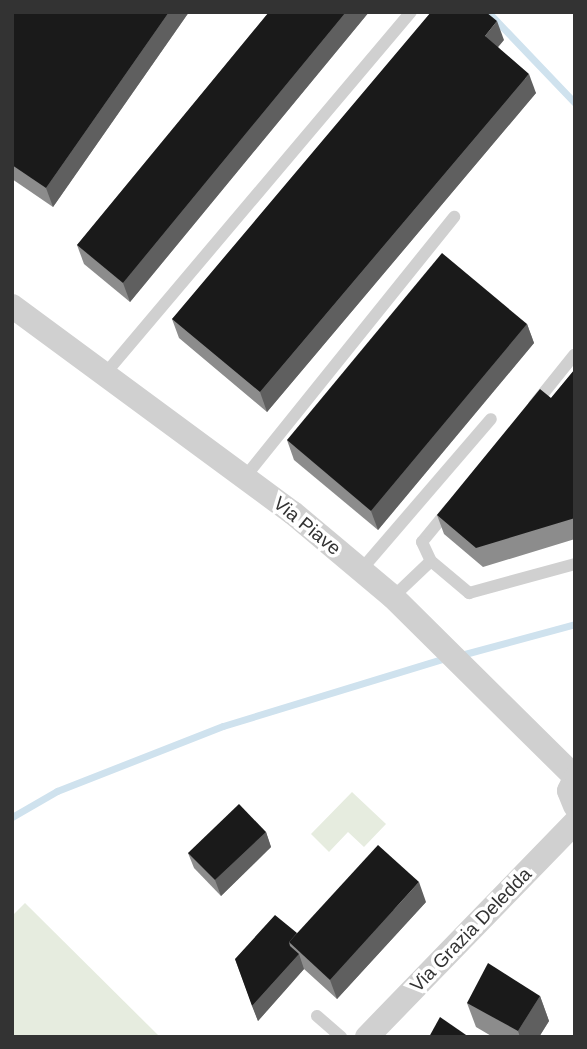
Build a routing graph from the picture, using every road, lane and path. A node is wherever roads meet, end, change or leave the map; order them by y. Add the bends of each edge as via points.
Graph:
1 (411, 12) edge
2 (454, 217) dead end
3 (12, 306) edge
4 (575, 354) edge
5 (105, 374) junction
6 (524, 417) edge
7 (491, 419) dead end
8 (245, 478) junction
9 (456, 500) edge
10 (431, 561) junction
11 (575, 564) edge
12 (360, 570) junction
13 (393, 597) junction
14 (575, 778) edge
15 (575, 806) edge
16 (575, 822) edge
17 (317, 1016) dead end
18 (341, 1037) edge
19 (367, 1037) edge

1 - 5 lane
2 - 8 lane
3 - 5 street, Via Piave
4 - 6 lane
5 - 8 street, Via Piave
7 - 12 lane
8 - 12 street, Via Piave
9 - 10 lane via 422,542
10 - 11 lane via 469,593
10 - 13 lane
12 - 13 street, Via Piave
13 - 14 street, Via Piave
14 - 15 street via 569,791
16 - 19 street, Via Grazia Deledda
17 - 18 lane

